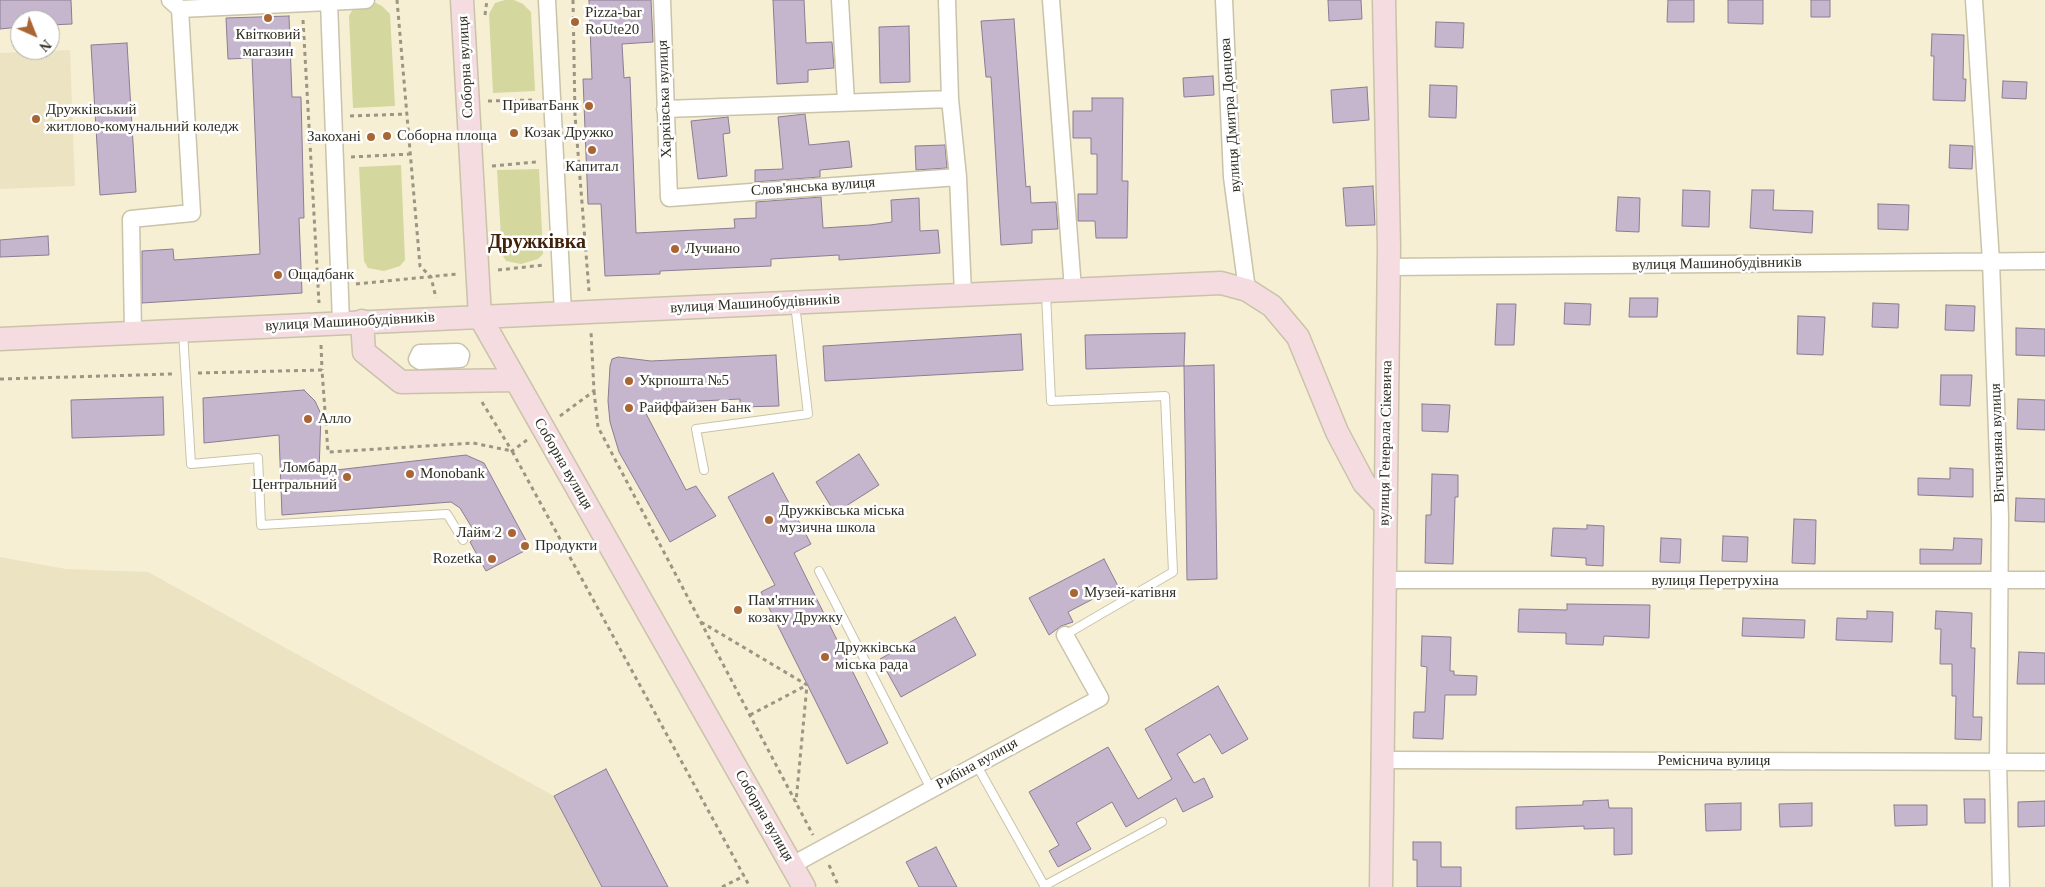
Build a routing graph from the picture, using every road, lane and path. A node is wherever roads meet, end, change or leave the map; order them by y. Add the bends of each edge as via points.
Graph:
1 (366, 0) edge
2 (397, 0) edge
3 (462, 0) edge
4 (547, 0) edge
5 (573, 0) edge
6 (662, 0) edge
7 (840, 0) edge
8 (947, 0) edge
9 (1051, 0) edge
10 (1224, 0) edge
11 (1384, 0) edge
12 (1974, 0) edge
13 (329, 2) junction
14 (302, 3) junction
15 (175, 5) edge
16 (950, 99) junction
17 (846, 102) junction
18 (666, 109) junction
19 (407, 114) junction
20 (333, 117) junction
21 (308, 118) junction
22 (536, 152) dead end
23 (411, 154) junction
24 (335, 158) junction
25 (311, 159) junction
26 (492, 166) dead end
27 (958, 177) junction
28 (669, 198) joint
29 (1991, 261) junction
30 (2045, 261) edge
31 (561, 263) junction
32 (587, 263) junction
33 (1388, 267) junction
34 (477, 272) junction
35 (432, 277) junction
36 (340, 285) junction
37 (318, 287) junction
38 (1073, 289) junction
39 (1046, 290) junction
40 (1247, 290) junction
41 (963, 294) junction
42 (794, 302) junction
43 (319, 309) dead end
44 (590, 311) junction
45 (563, 313) junction
46 (480, 317) junction
47 (446, 318) junction
48 (352, 321) junction
49 (182, 330) junction
50 (133, 332) junction
51 (0, 339) edge
52 (515, 380) junction
53 (475, 381) junction
54 (594, 390) junction
55 (543, 428) junction
56 (704, 470) dead end
57 (1386, 506) junction
58 (463, 540) dead end
59 (819, 572) dead end
60 (1385, 580) junction
61 (2045, 580) edge
62 (2000, 582) junction
63 (701, 622) junction
64 (1065, 635) joint
65 (807, 685) junction
66 (750, 715) junction
67 (1383, 760) junction
68 (1998, 762) junction
69 (2045, 762) edge
70 (976, 764) junction
71 (931, 789) junction
72 (796, 802) junction
73 (1162, 822) dead end
74 (821, 849) junction
75 (792, 865) junction
76 (744, 876) dead end
77 (1045, 886) edge
78 (722, 887) edge
79 (804, 887) edge
80 (840, 887) edge
81 (1382, 887) edge
82 (2001, 887) edge

1 - 13 street
2 - 19 path
3 - 34 street, Соборна вулиця
4 - 31 street
5 - 32 path via 575,115
6 - 18 street, Харківська вулиця
7 - 17 street
8 - 16 street
9 - 38 street
10 - 40 street, вулиця Дмитра Донцова via 1232,177
11 - 33 street, вулиця Генерала Сікевича
12 - 29 street, Вітчизняна вулиця
13 - 14 street
13 - 20 street
14 - 15 street
14 - 21 path
15 - 50 street via 192,213 131,218
16 - 17 street
16 - 27 street
17 - 18 street
18 - 28 street, Харківська вулиця
19 - 20 path
19 - 23 path
20 - 21 path
20 - 24 street
21 - 25 path
22 - 26 path via 536,162
23 - 24 path
23 - 35 path via 420,266
24 - 25 path
24 - 36 street
25 - 37 path
27 - 28 street, Слов'янська вулиця
27 - 41 street
29 - 30 street, вулиця Машинобудівників
29 - 33 street, вулиця Машинобудівників
29 - 62 street, Вітчизняна вулиця
31 - 32 path
31 - 34 path
31 - 45 street
32 - 44 path
33 - 57 street, вулиця Генерала Сікевича
34 - 35 path
34 - 46 street, Соборна вулиця
35 - 36 path
35 - 47 path via 433,294
36 - 37 path
36 - 48 street
37 - 43 path
38 - 39 street, вулиця Машинобудівників
38 - 40 street, вулиця Машинобудівників via 1221,283
39 - 41 street, вулиця Машинобудівників
39 - 64 lane via 1051,401 1165,396 1173,572
40 - 57 street, вулиця Машинобудівників via 1272,306 1298,337 1337,432 1359,475
41 - 42 street, вулиця Машинобудівників
42 - 44 street, вулиця Машинобудівників
42 - 56 lane via 808,414 696,429
44 - 45 street, вулиця Машинобудівників
44 - 54 path
45 - 46 street, вулиця Машинобудівників
46 - 47 street, вулиця Машинобудівників
46 - 52 street, Соборна вулиця
47 - 48 street, вулиця Машинобудівників
48 - 49 street, вулиця Машинобудівників
48 - 53 street via 364,352 402,382
49 - 50 street, вулиця Машинобудівників
49 - 58 lane via 191,464 258,458 261,525 447,514
50 - 51 street, вулиця Машинобудівників
52 - 53 street
52 - 55 street, Соборна вулиця
53 - 55 path via 483,405 512,451
54 - 55 path
54 - 63 path via 598,427
55 - 75 street, Соборна вулиця
57 - 60 street, вулиця Генерала Сікевича
59 - 71 lane
60 - 62 street, вулиця Перетрухіна
60 - 67 street, вулиця Генерала Сікевича
61 - 62 street, вулиця Перетрухіна
62 - 68 street, Вітчизняна вулиця
63 - 65 path
63 - 66 path
64 - 70 street, Рибіна вулиця via 1100,698
65 - 66 path
65 - 72 path
66 - 72 path
67 - 68 street, Реміснича вулиця
67 - 81 street, вулиця Генерала Сікевича
68 - 69 street, Реміснича вулиця
68 - 82 street, Вітчизняна вулиця
70 - 71 street, Рибіна вулиця
70 - 77 lane
71 - 74 street, Рибіна вулиця
72 - 74 path
73 - 77 lane
74 - 75 street, Рибіна вулиця
74 - 80 path
75 - 79 street, Соборна вулиця
76 - 78 path

